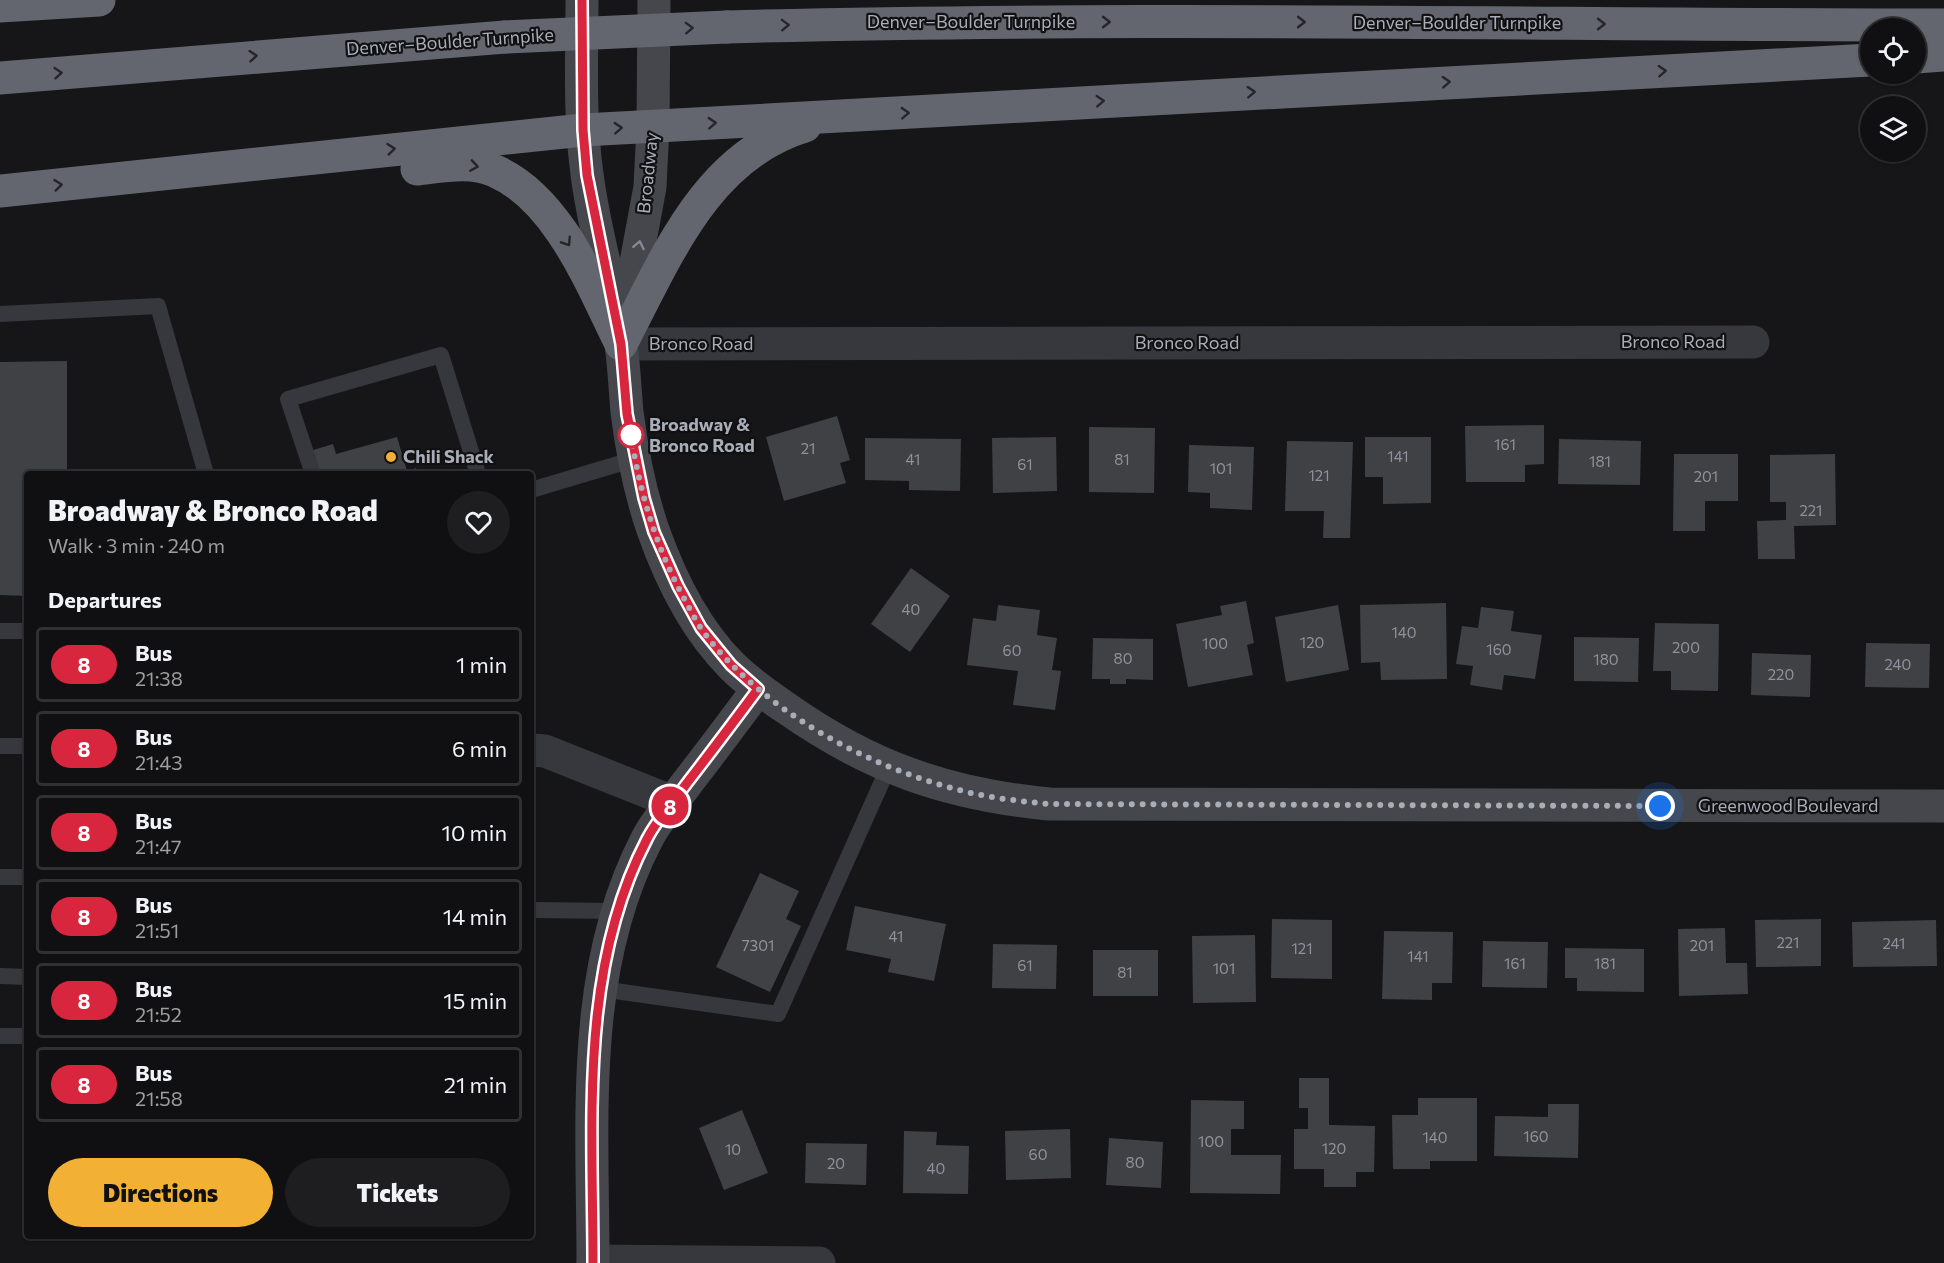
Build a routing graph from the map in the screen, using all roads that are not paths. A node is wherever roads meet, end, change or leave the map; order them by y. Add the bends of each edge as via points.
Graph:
1 (99, 0) edge
2 (582, 0) edge
3 (654, 0) edge
4 (0, 6) edge
5 (1944, 25) edge
6 (1944, 55) edge
7 (1926, 56) edge
8 (1860, 61) edge
9 (0, 78) edge
10 (846, 116) junction
11 (653, 126) junction
12 (583, 130) junction
13 (291, 160) junction
14 (0, 191) edge
15 (0, 314) edge
16 (1753, 342) dead end
17 (621, 344) junction
18 (635, 459) junction
19 (205, 471) edge
20 (312, 471) edge
21 (476, 471) edge
22 (534, 489) edge
23 (0, 631) edge
24 (24, 631) edge
25 (758, 689) junction
26 (0, 746) edge
27 (24, 746) edge
28 (534, 750) edge
29 (889, 766) junction
30 (673, 802) junction
31 (1944, 806) edge
32 (0, 877) edge
33 (24, 878) edge
34 (534, 910) edge
35 (617, 911) junction
36 (0, 976) edge
37 (24, 977) edge
38 (601, 989) junction
39 (0, 1036) edge
40 (24, 1036) edge
41 (593, 1262) edge
42 (819, 1263) edge

1 - 4 highway
2 - 12 street, Broadway
3 - 11 street, Broadway
9 -> 5 highway, Denver–Boulder Turnpike, bridge via 505,37 726,27 1165,21
6 - 7 highway
10 -> 8 highway
11 -> 10 highway
10 - 17 highway via 782,134 753,150 721,177 680,232
12 -> 11 highway
17 -> 11 street, Broadway via 650,187
13 -> 12 highway
12 - 17 street, Broadway via 587,175
14 -> 13 highway
13 -> 17 highway via 384,173 457,164 495,171 531,196 551,218 581,263
15 - 19 lane via 159,306
16 - 17 street, Bronco Road
17 - 18 street, Broadway
18 - 22 lane
18 - 25 street, Broadway via 654,532 678,586 701,628 731,665
20 - 21 lane via 288,399 441,355
23 - 24 lane
25 - 29 street, Greenwood Boulevard via 809,725
25 - 30 street
26 - 27 lane
28 - 30 street via 545,751
29 - 31 street, Greenwood Boulevard via 960,791 1049,804
29 - 38 lane via 778,1014
30 - 35 street via 648,836
32 - 33 lane
34 - 35 lane
35 - 38 street
36 - 37 lane
38 - 41 street via 592,1093
39 - 40 lane
41 - 42 street

